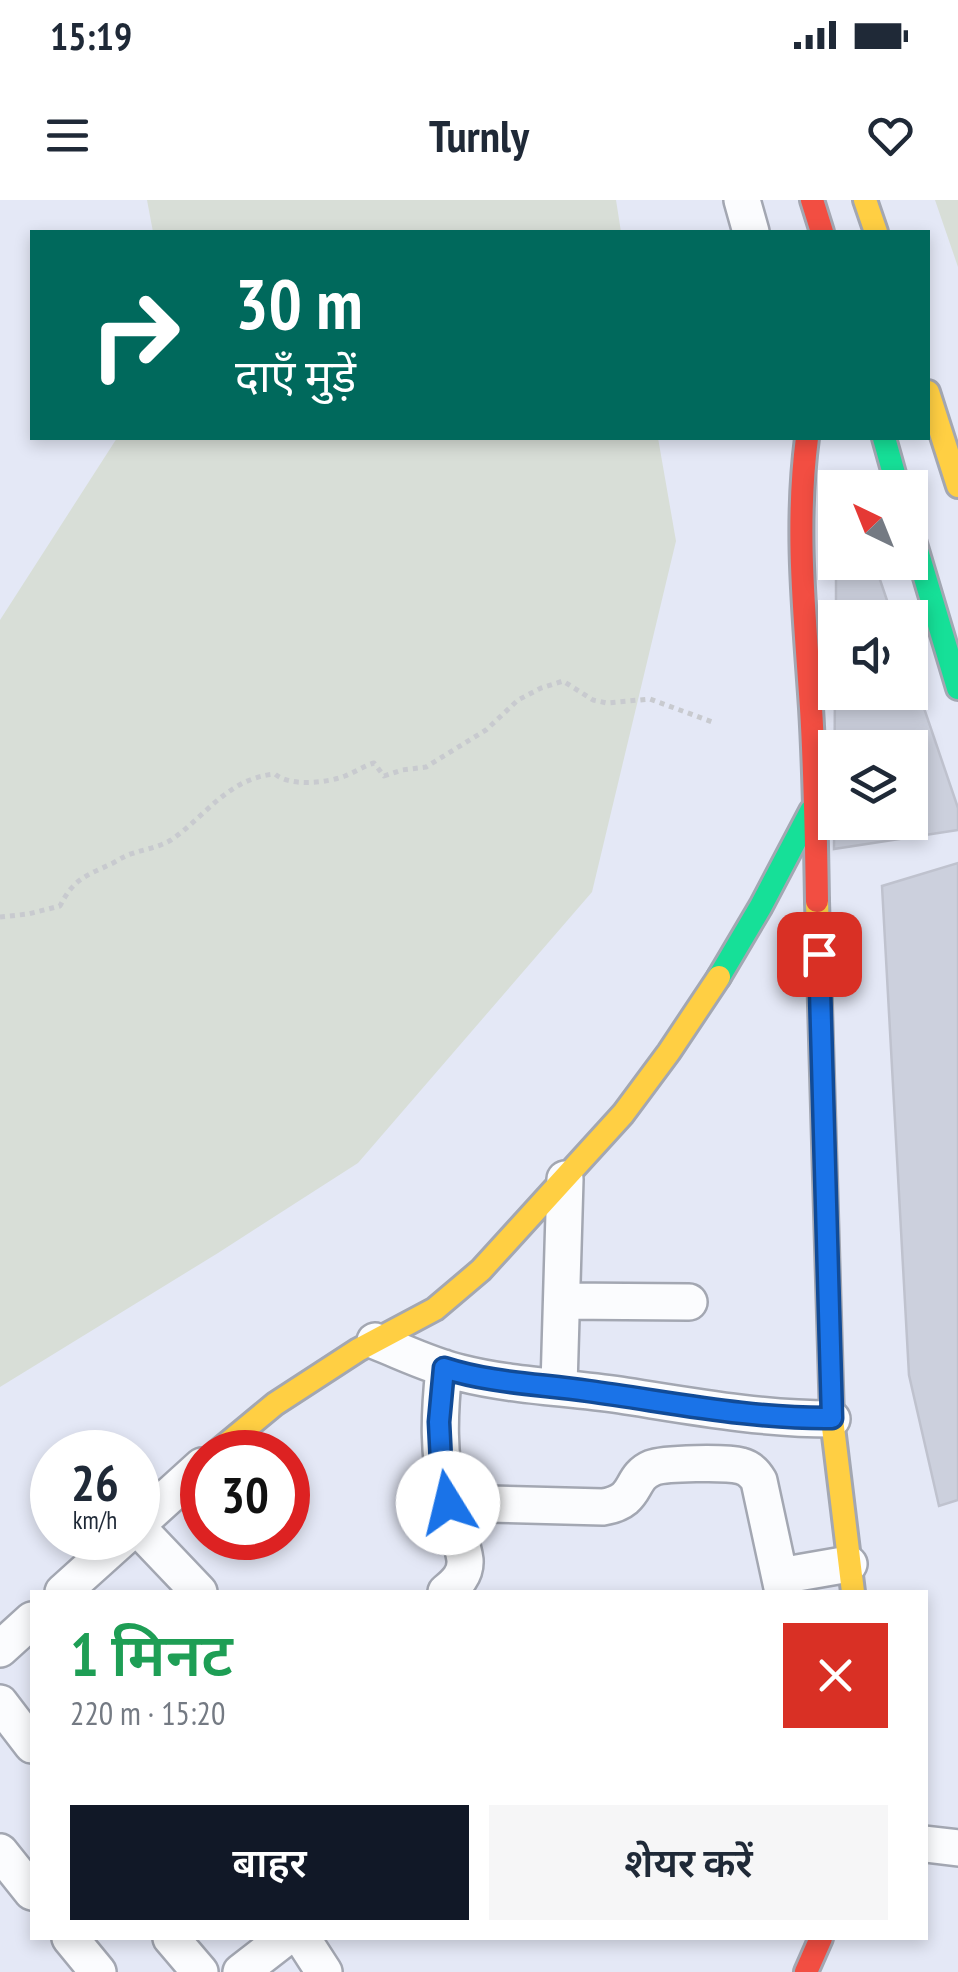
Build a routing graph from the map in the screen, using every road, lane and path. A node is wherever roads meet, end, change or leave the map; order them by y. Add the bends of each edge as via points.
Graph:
1 (742, 200) edge
2 (812, 200) edge
3 (865, 200) edge
4 (750, 230) edge
5 (821, 230) edge
6 (875, 230) edge
7 (930, 398) edge
8 (807, 440) edge
9 (885, 440) edge
10 (893, 470) edge
11 (958, 486) edge
12 (926, 580) edge
13 (958, 688) edge
14 (715, 724) dead end
15 (814, 805) junction
16 (0, 917) edge
17 (564, 1179) junction
18 (562, 1301) junction
19 (689, 1302) dead end
20 (374, 1341) junction
21 (444, 1368) junction
22 (559, 1386) junction
23 (832, 1418) junction
24 (244, 1430) edge
25 (180, 1487) edge
26 (448, 1503) junction
27 (160, 1505) edge
28 (160, 1549) edge
29 (99, 1560) edge
30 (850, 1578) edge
31 (781, 1584) edge
32 (65, 1590) edge
33 (198, 1590) edge
34 (448, 1590) edge
35 (30, 1622) edge
36 (0, 1649) edge
37 (0, 1703) edge
38 (30, 1742) edge
39 (928, 1844) edge
40 (958, 1848) edge
41 (0, 1852) edge
42 (30, 1890) edge
43 (72, 1940) edge
44 (173, 1940) edge
45 (282, 1940) edge
46 (303, 1940) edge
47 (820, 1940) edge
48 (98, 1972) edge
49 (200, 1972) edge
50 (241, 1972) edge
51 (324, 1972) edge
52 (806, 1972) edge

1 - 4 street
2 - 5 street
3 - 6 street
7 - 11 street
8 - 15 street via 799,514
9 - 10 street
12 - 13 street
14 - 16 path via 650,699 593,700 563,681 518,700 486,730 426,767 384,776 374,763 313,781 257,776 171,840 84,876 60,906
15 - 17 street via 727,964 669,1052
15 - 23 street
17 - 18 street
17 - 20 street via 456,1292
18 - 19 street
18 - 22 street
20 - 21 street
20 - 24 street
21 - 22 street
21 - 26 street via 439,1422
22 - 23 street via 737,1414
23 - 30 street
25 - 27 street
26 - 31 street via 603,1506 625,1500 651,1468 742,1466 759,1481
26 - 34 street via 466,1563
28 - 33 street
29 - 32 street
30 - 31 street
35 - 36 street
37 - 38 street
39 - 40 street
41 - 42 street
43 - 48 street
44 - 49 street
45 - 50 street
46 - 51 street
47 - 52 street

